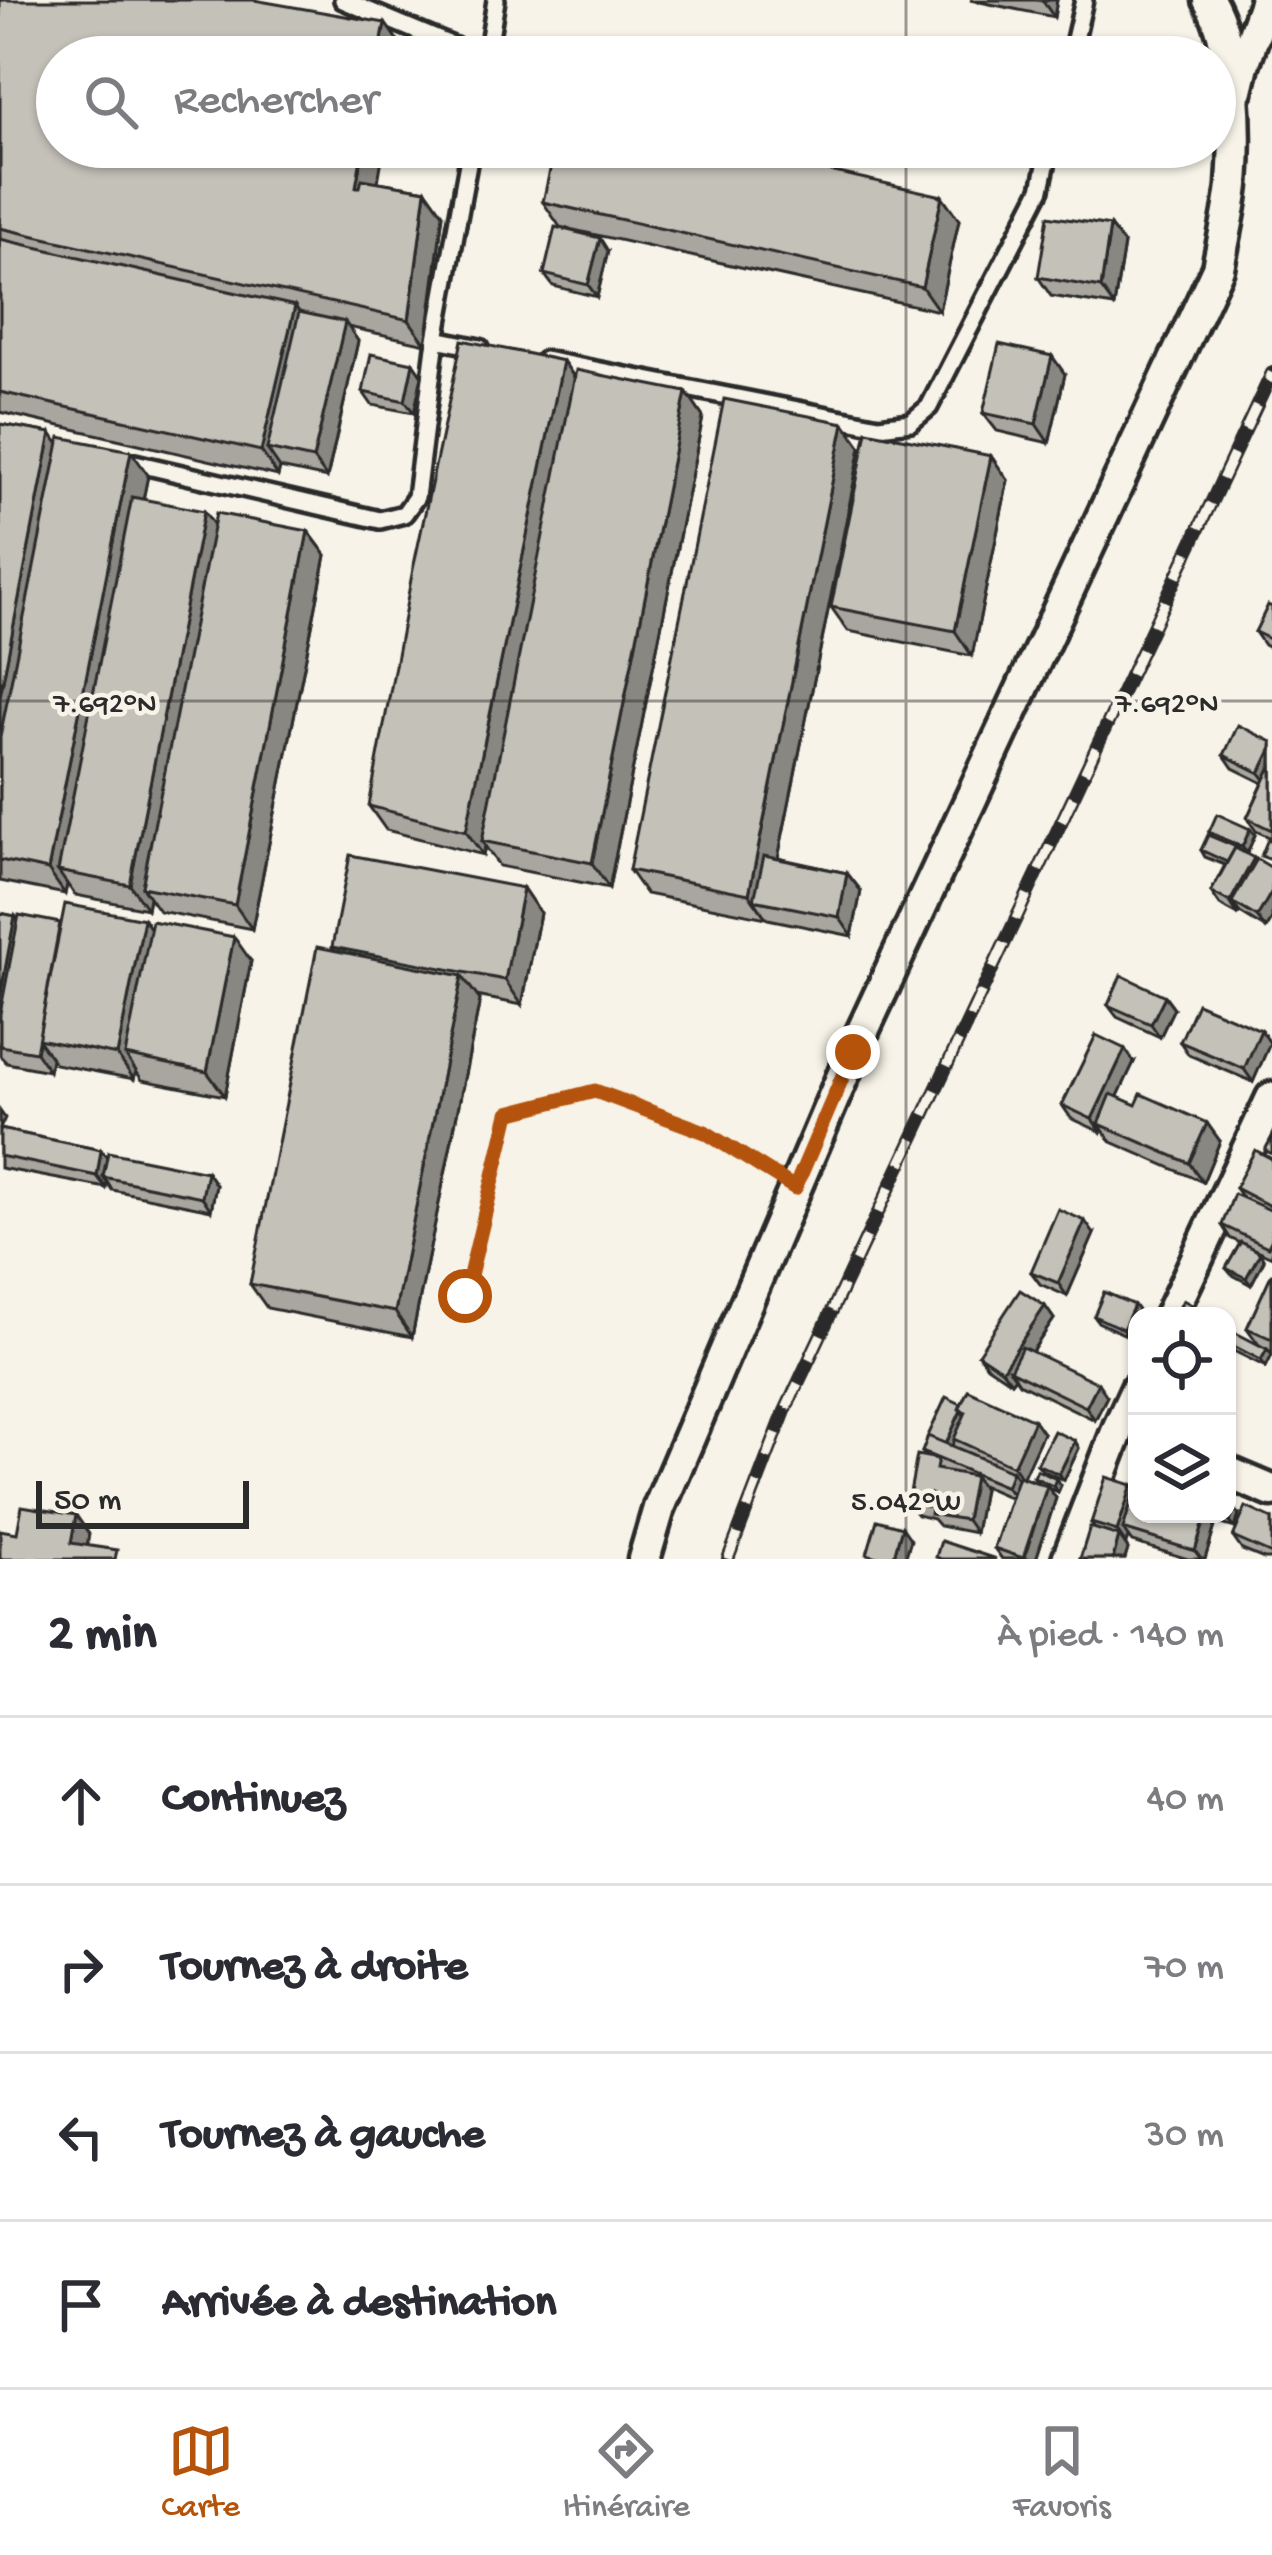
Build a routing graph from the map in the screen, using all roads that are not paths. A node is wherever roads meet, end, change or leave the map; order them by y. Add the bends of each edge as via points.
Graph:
1 (343, 0) edge
2 (496, 0) edge
3 (1084, 0) edge
4 (1209, 0) edge
5 (1266, 0) edge
6 (431, 36) edge
7 (488, 36) edge
8 (1076, 36) edge
9 (1221, 36) edge
10 (1236, 95) edge
11 (467, 168) edge
12 (1046, 168) edge
13 (1233, 168) edge
14 (436, 339) junction
15 (506, 353) edge
16 (529, 357) edge
17 (112, 458) edge
18 (1272, 1098) edge
19 (1174, 1307) edge
20 (1128, 1431) edge
21 (1236, 1476) edge
22 (1272, 1491) edge
23 (644, 1559) edge
24 (1068, 1559) edge

1 - 6 lane
2 - 7 lane
3 - 8 lane
4 - 9 street
5 - 10 street
11 - 14 lane
12 - 16 lane via 929,407 911,422 879,426
13 - 23 street via 1218,268 853,1052
14 - 15 lane
14 - 17 lane via 416,497 404,514 380,520
18 - 19 street
20 - 24 street
21 - 22 street

